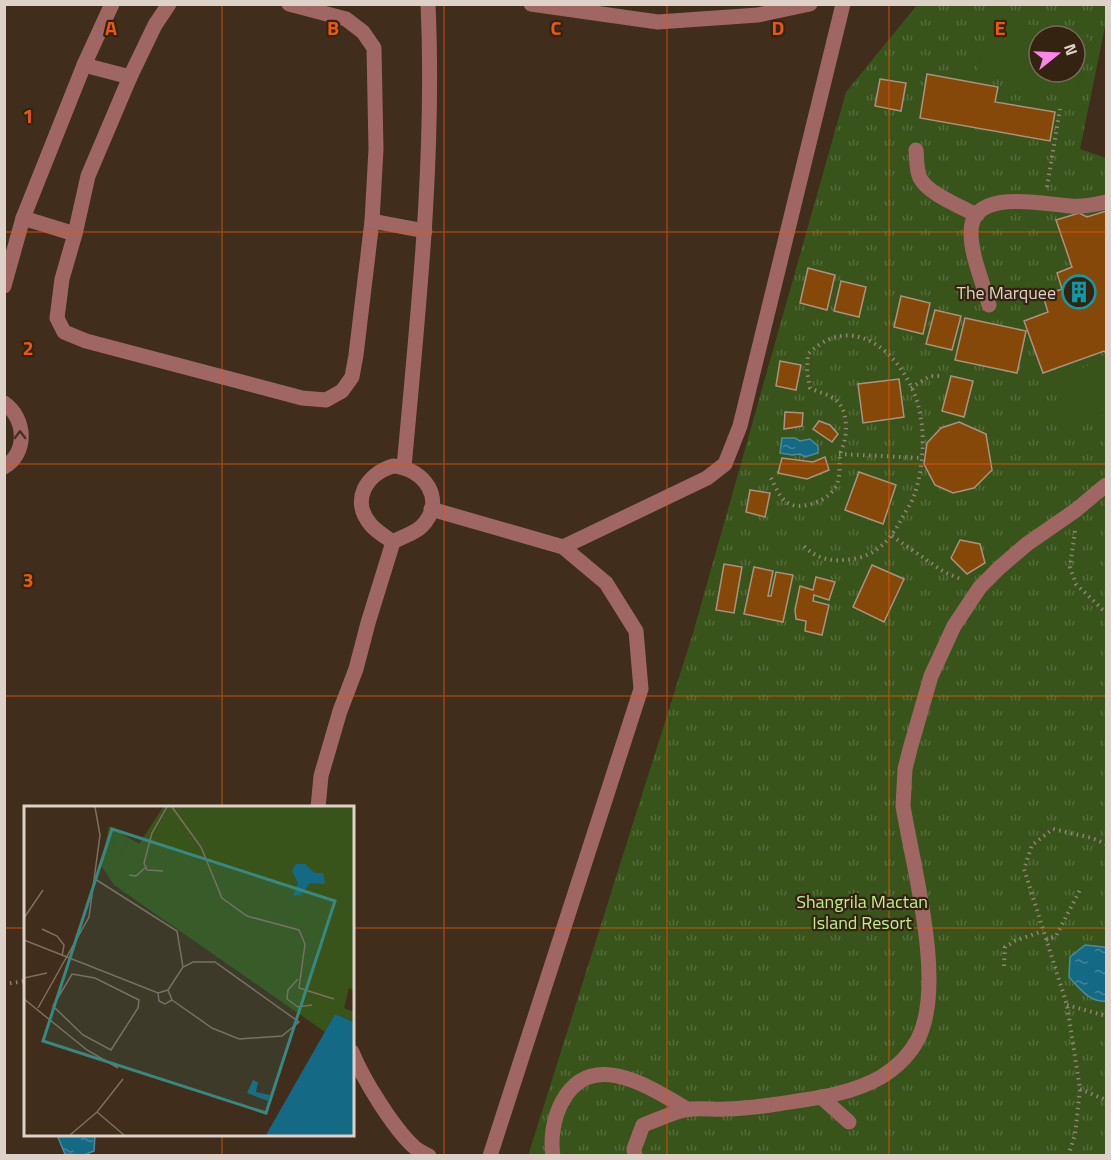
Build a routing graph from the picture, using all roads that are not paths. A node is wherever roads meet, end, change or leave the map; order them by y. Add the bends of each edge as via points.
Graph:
1 (112, 4) edge
2 (169, 4) edge
3 (289, 4) edge
4 (428, 4) edge
5 (531, 4) edge
6 (810, 4) edge
7 (843, 4) edge
8 (84, 65) junction
9 (130, 78) junction
10 (916, 150) dead end
11 (1107, 202) edge
12 (976, 215) junction
13 (23, 218) junction
14 (372, 221) junction
15 (425, 231) junction
16 (75, 234) junction
17 (4, 286) edge
18 (989, 305) dead end
19 (4, 403) edge
20 (4, 467) edge
21 (404, 467) junction
22 (1107, 484) edge
23 (431, 509) junction
24 (393, 542) junction
25 (563, 547) junction
26 (318, 806) edge
27 (354, 1056) edge
28 (821, 1097) junction
29 (687, 1109) junction
30 (849, 1122) dead end
31 (429, 1155) edge
32 (490, 1155) edge
33 (554, 1155) edge
34 (634, 1155) edge

1 - 8 street
2 - 9 street
3 - 14 street via 346,19 363,32 374,48 376,149
4 - 15 street via 430,106
5 - 6 street via 658,22 758,15
7 - 25 street via 740,426 725,464 707,478
8 - 9 street
8 - 13 street
9 - 16 street via 88,176
10 - 12 street via 923,182
11 - 12 street via 1072,206 1006,201
12 - 18 street via 971,235
13 - 16 street
13 - 17 street
14 - 15 street
14 - 16 street via 352,377 342,391 326,400 290,395 64,332 57,318 59,297
15 - 21 street
20 -> 19 street via 17,454 22,429 18,417
21 - 23 street via 423,478 429,487
21 - 24 street via 382,469 373,475 362,494 365,516
22 - 28 street via 1027,544 980,587 940,652 905,769 903,806 928,953 929,1003 924,1024 909,1053 889,1071 860,1086
23 - 24 street via 421,528
23 - 25 street
24 - 26 street via 356,669 339,711 321,776
25 - 32 street via 606,583 636,631 640,689
27 - 31 street via 392,1120 413,1146
28 - 29 street via 754,1107
28 - 30 street
29 - 33 street via 645,1084 618,1076 582,1080 558,1108 552,1137
29 - 34 street via 643,1125

